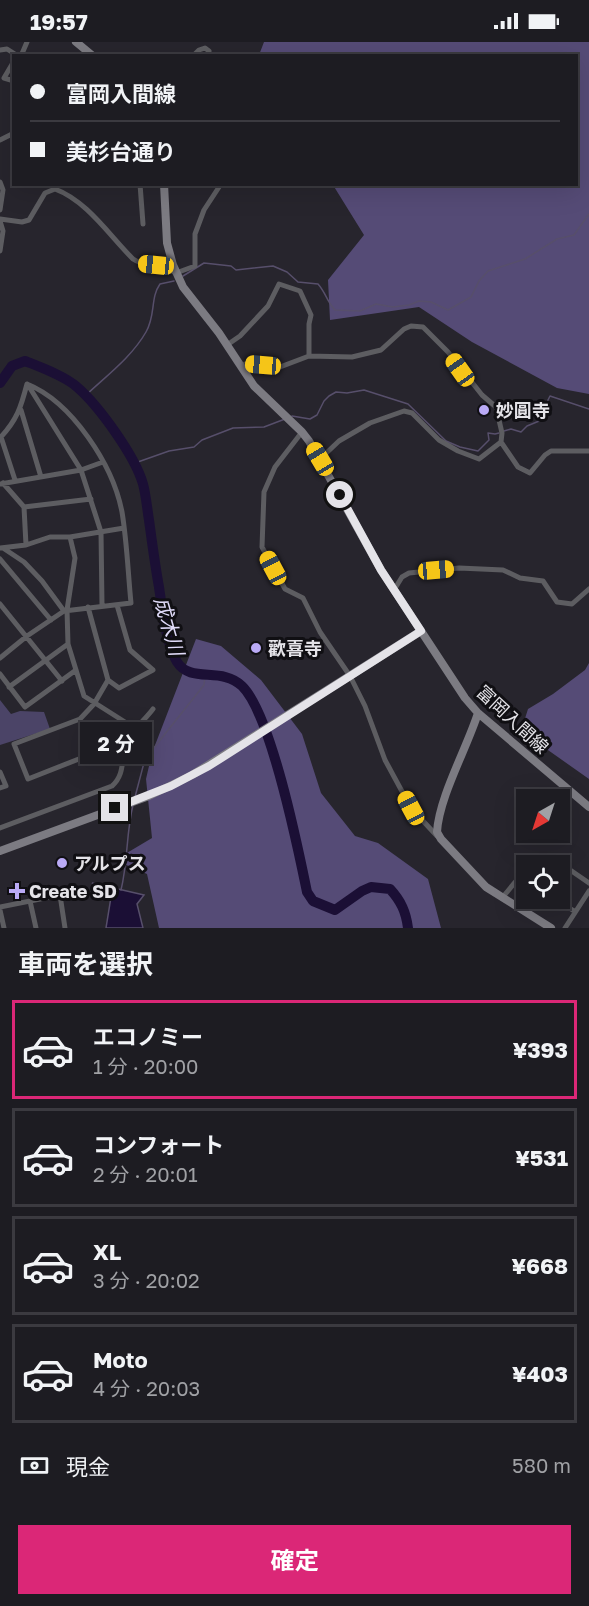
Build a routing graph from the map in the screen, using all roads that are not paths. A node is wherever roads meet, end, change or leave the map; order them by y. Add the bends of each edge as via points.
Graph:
1 (76, 42) edge
2 (0, 50) edge
3 (209, 51) dead end
4 (16, 54) edge
5 (91, 54) edge
6 (195, 54) edge
7 (12, 64) edge
8 (12, 80) edge
9 (0, 182) edge
10 (140, 186) edge
11 (164, 186) edge
12 (220, 186) edge
13 (0, 210) edge
14 (0, 220) edge
15 (143, 224) dead end
16 (0, 251) edge
17 (176, 273) junction
18 (227, 345) junction
19 (309, 356) junction
20 (240, 365) junction
21 (27, 384) junction
22 (21, 410) junction
23 (303, 432) junction
24 (1, 438) edge
25 (501, 442) junction
26 (589, 451) edge
27 (320, 459) junction
28 (104, 462) junction
29 (81, 470) junction
30 (41, 477) junction
31 (15, 480) junction
32 (2, 484) edge
33 (91, 499) junction
34 (24, 507) junction
35 (124, 528) junction
36 (101, 532) junction
37 (70, 537) junction
38 (26, 545) junction
39 (2, 548) edge
40 (0, 559) edge
41 (589, 589) edge
42 (394, 590) junction
43 (0, 604) edge
44 (102, 605) junction
45 (117, 605) junction
46 (88, 607) junction
47 (66, 611) junction
48 (51, 620) junction
49 (421, 631) junction
50 (27, 636) junction
51 (68, 644) junction
52 (0, 658) edge
53 (47, 660) junction
54 (76, 670) junction
55 (0, 674) edge
56 (350, 676) junction
57 (108, 680) junction
58 (62, 681) junction
59 (9, 687) junction
60 (94, 704) junction
61 (153, 709) dead end
62 (478, 713) junction
63 (136, 729) junction
64 (124, 756) junction
65 (0, 771) edge
66 (0, 788) edge
67 (589, 807) edge
68 (0, 828) edge
69 (441, 839) junction
70 (0, 851) edge
71 (570, 870) edge
72 (516, 882) edge
73 (589, 883) edge
74 (589, 891) edge
75 (502, 898) junction
76 (30, 901) junction
77 (0, 908) edge
78 (570, 908) edge
79 (574, 910) junction
80 (4, 928) edge
81 (36, 928) edge
82 (65, 928) edge
83 (551, 928) edge
84 (565, 928) edge

1 - 5 main road
2 - 4 street
3 - 6 street via 205,48
7 - 8 street via 4,78
9 - 13 street
10 - 15 street
11 - 17 main road, 富岡入間線 via 165,233
12 - 17 street via 195,234 195,266
14 - 16 street
14 - 17 street via 29,220 45,192 55,189 96,218 139,264 167,267
17 - 18 main road, 富岡入間線
18 - 19 street via 268,306 279,284 300,291 311,315
18 - 20 main road, 富岡入間線
19 - 20 street via 280,367
19 - 25 street via 352,357 386,347 411,326 423,327 496,407
20 - 23 main road, 富岡入間線 via 260,393
21 - 22 street
21 - 28 street via 38,388 76,421
21 - 29 street
22 - 24 street
22 - 30 street
23 - 27 main road, 富岡入間線
23 - 56 street via 275,468 264,492 262,547 285,589 303,598
24 - 31 street
25 - 26 street via 518,467 530,472 551,451
25 - 27 street via 479,459 439,440 412,413 404,411 370,423 339,441
27 - 42 main road, 富岡入間線
28 - 29 street
28 - 35 street via 122,511
29 - 30 street
29 - 33 street
30 - 31 street
31 - 32 street
32 - 34 street
33 - 34 street
33 - 36 street
34 - 38 street
35 - 36 street
35 - 45 street via 131,603
36 - 37 street
36 - 44 street
37 - 38 street via 50,537
37 - 47 street via 75,558
38 - 39 street
39 - 47 street via 24,562
40 - 48 street
41 - 42 street via 572,604 557,602 543,581 520,578 503,570 459,568 409,573
42 - 49 main road, 富岡入間線
43 - 50 street
44 - 45 street
44 - 46 street
45 - 57 street via 130,650 153,670 119,688
46 - 47 street
46 - 57 street
47 - 48 street
47 - 51 street
48 - 50 street
49 - 56 main road
49 - 62 main road, 富岡入間線
50 - 52 street
50 - 53 street
51 - 53 street
51 - 54 street
53 - 58 street
53 - 59 street
54 - 58 street
54 - 60 street via 84,696
55 - 59 street
56 - 69 street via 385,760 411,808
56 - 70 main road via 192,775 149,796
57 - 60 street
58 - 59 street via 26,707
60 - 63 street
60 - 64 street via 80,719 14,744 28,779 89,755
61 - 63 street
62 - 67 main road, 富岡入間線
62 - 69 main road via 437,826
63 - 64 street via 126,744
64 - 68 street via 112,786
65 - 66 street via 6,786
69 - 75 main road via 477,879
71 - 73 street
72 - 75 street
74 - 79 street
75 - 83 main road
76 - 77 street
76 - 81 street
76 - 82 street via 60,895
77 - 80 street
78 - 79 street
79 - 84 street

